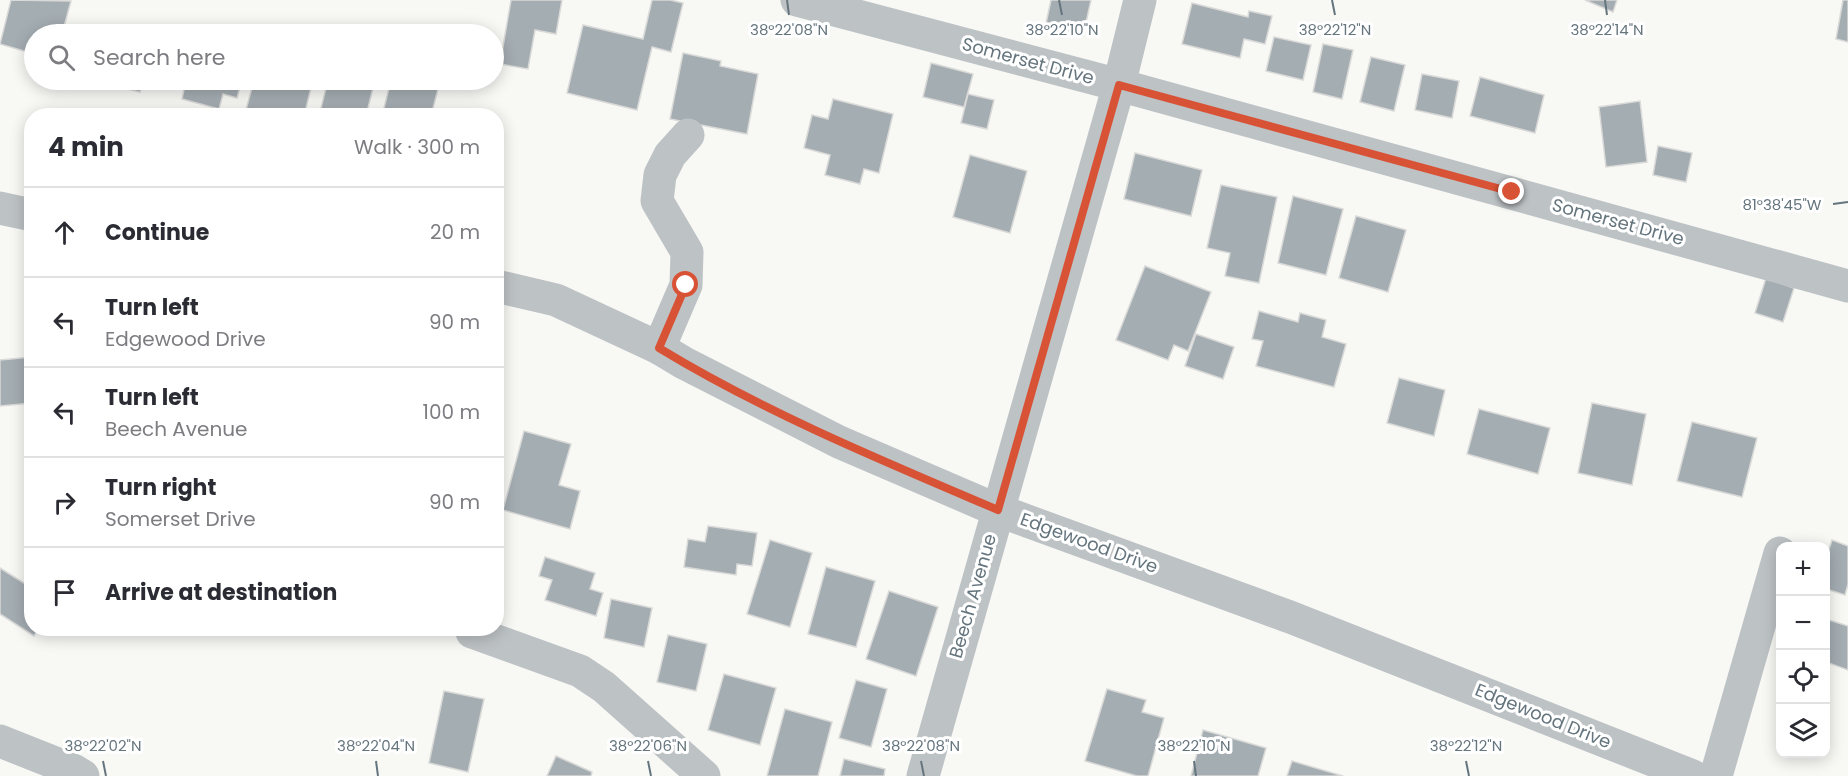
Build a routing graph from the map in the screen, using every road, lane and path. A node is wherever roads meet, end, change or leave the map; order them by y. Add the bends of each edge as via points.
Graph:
1 (797, 0) edge
2 (1140, 0) edge
3 (1119, 85) junction
4 (688, 135) dead end
5 (0, 208) edge
6 (24, 213) edge
7 (1848, 285) edge
8 (504, 288) edge
9 (659, 348) junction
10 (998, 510) junction
11 (1776, 567) edge
12 (483, 636) edge
13 (0, 741) edge
14 (83, 776) edge
15 (705, 776) edge
16 (922, 776) edge
17 (1692, 776) edge
18 (1716, 776) edge

1 - 3 street, Somerset Drive
2 - 3 street, Beech Avenue
3 - 7 street, Somerset Drive
3 - 10 street, Beech Avenue
4 - 9 street via 670,154 660,175 657,201 687,252 686,285
5 - 6 street
8 - 9 street, Edgewood Drive via 556,300
9 - 10 street, Edgewood Drive via 839,442
10 - 16 street, Beech Avenue
10 - 17 street, Edgewood Drive via 1290,617
11 - 18 street
12 - 15 street via 580,671 604,687
13 - 14 street

